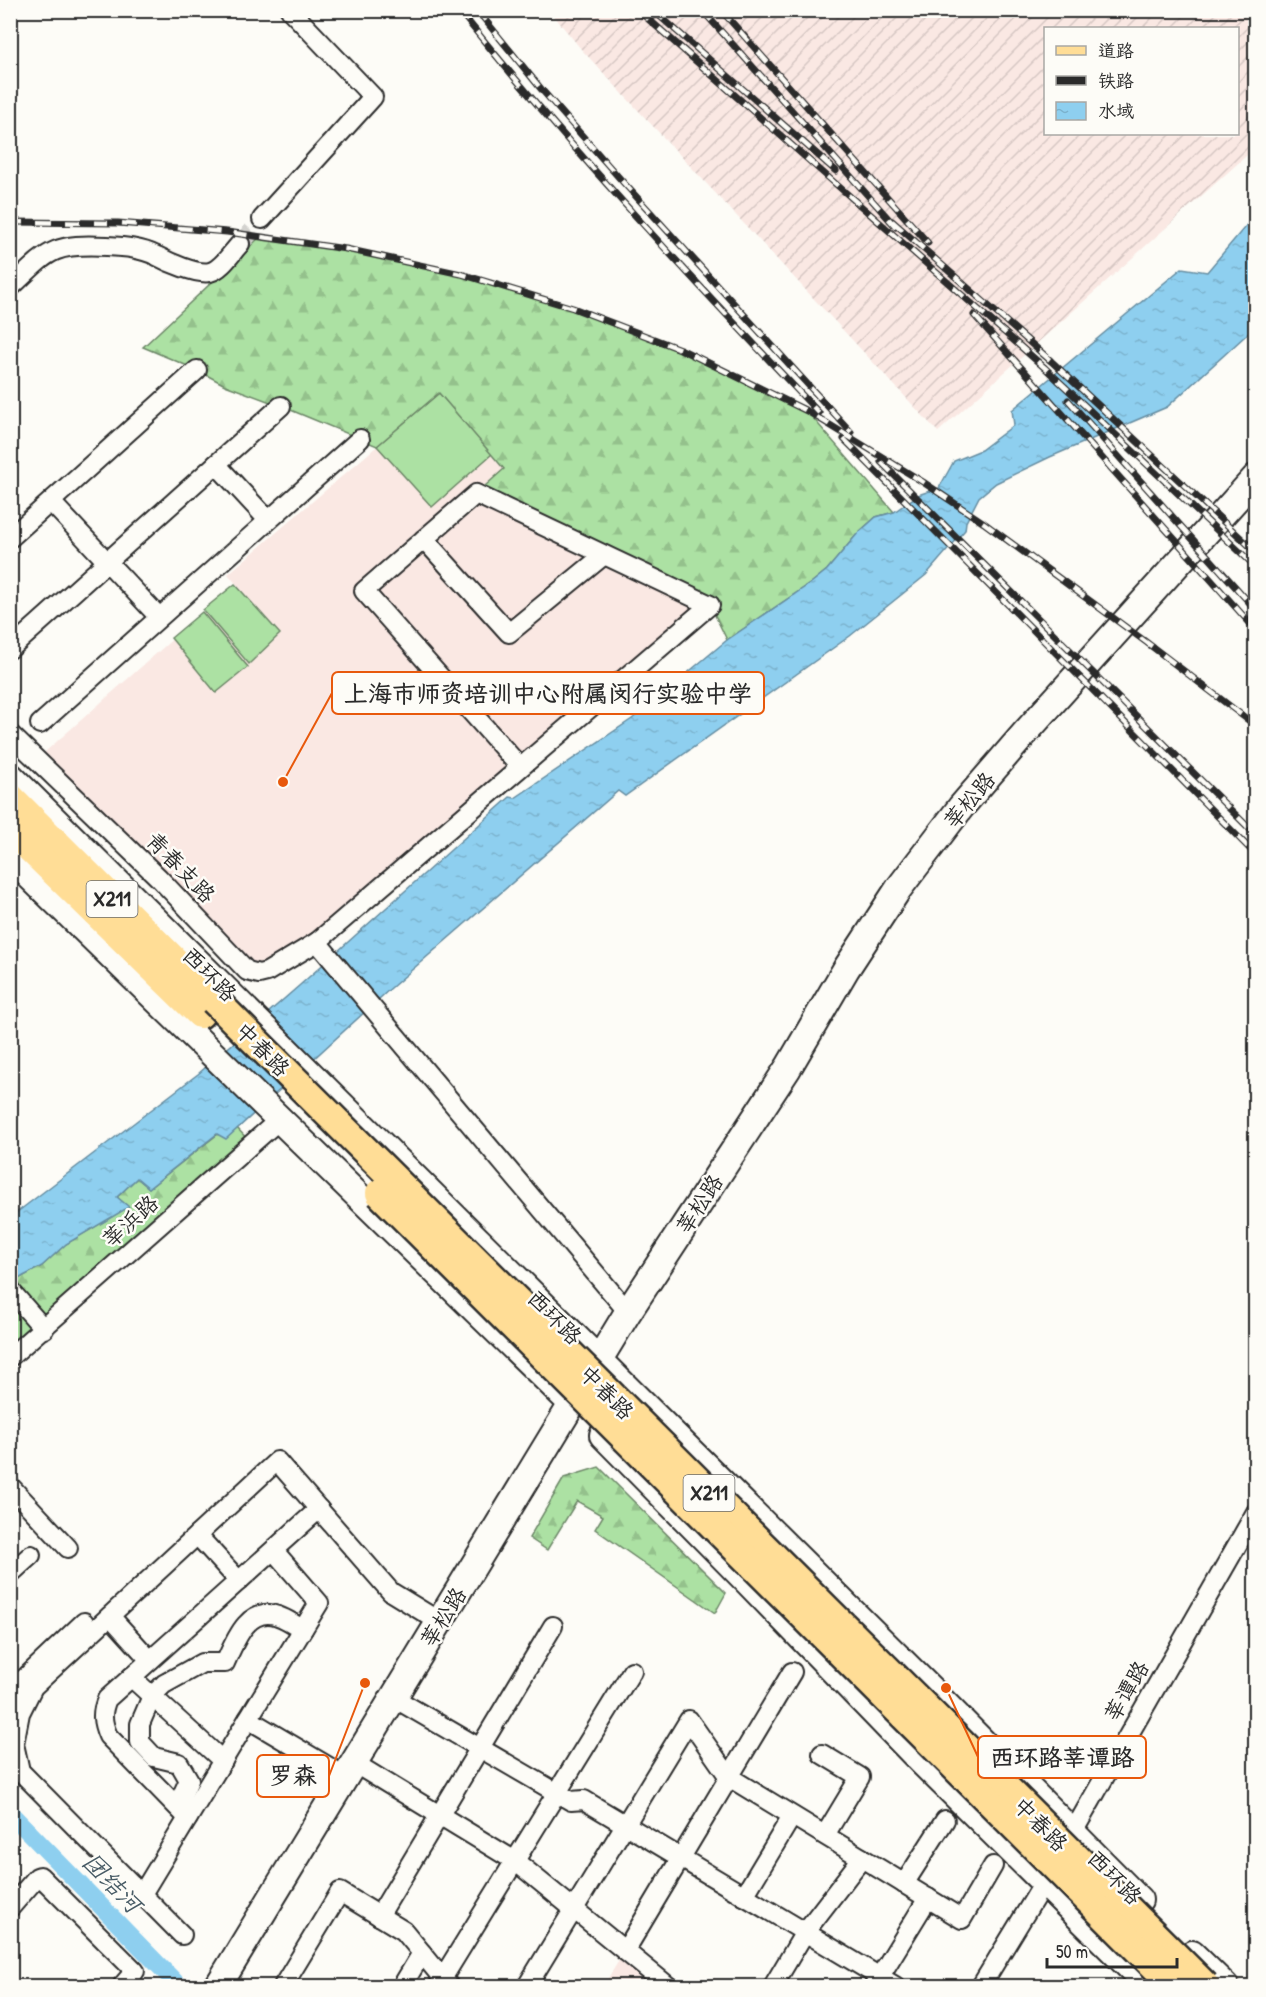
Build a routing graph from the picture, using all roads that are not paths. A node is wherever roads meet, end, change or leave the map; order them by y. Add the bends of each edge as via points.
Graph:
1 (290, 10) edge
2 (262, 219) tunnel mouth
3 (240, 244) tunnel mouth
4 (10, 288) edge
5 (197, 370) dead end
6 (281, 406) dead end
7 (360, 439) dead end
8 (216, 464) junction
9 (1256, 477) edge
10 (51, 502) junction
11 (268, 520) junction
12 (10, 538) edge
13 (424, 538) junction
14 (604, 555) junction
15 (107, 562) junction
16 (159, 617) junction
17 (10, 650) edge
18 (39, 724) dead end
19 (10, 734) edge
20 (520, 767) junction
21 (10, 776) edge
22 (10, 797) edge
23 (10, 829) edge
24 (10, 857) edge
25 (322, 948) junction
26 (203, 1017) junction
27 (276, 1115) junction
28 (11, 1291) edge
29 (628, 1312) junction
30 (44, 1329) junction
31 (10, 1357) edge
32 (598, 1359) junction
33 (572, 1404) junction
34 (10, 1486) edge
35 (319, 1509) junction
36 (1256, 1512) edge
37 (197, 1535) junction
38 (68, 1548) dead end
39 (274, 1551) junction
40 (31, 1556) dead end
41 (10, 1574) edge
42 (239, 1581) junction
43 (110, 1616) junction
44 (84, 1622) dead end
45 (440, 1622) junction
46 (553, 1626) dead end
47 (303, 1629) junction
48 (150, 1660) junction
49 (632, 1671) dead end
50 (792, 1672) dead end
51 (131, 1677) junction
52 (10, 1692) edge
53 (152, 1696) junction
54 (394, 1698) junction
55 (248, 1719) junction
56 (480, 1748) junction
57 (822, 1754) dead end
58 (223, 1761) junction
59 (350, 1770) junction
60 (729, 1777) junction
61 (557, 1793) junction
62 (182, 1812) junction
63 (440, 1815) junction
64 (792, 1816) junction
65 (945, 1820) dead end
66 (625, 1825) junction
67 (1072, 1834) junction
68 (825, 1835) junction
69 (681, 1858) junction
70 (862, 1858) junction
71 (515, 1861) junction
72 (993, 1866) dead end
73 (1044, 1881) junction
74 (904, 1884) junction
75 (142, 1894) junction
76 (744, 1896) junction
77 (928, 1898) junction
78 (10, 1908) edge
79 (574, 1909) junction
80 (379, 1916) junction
81 (805, 1932) junction
82 (182, 1935) dead end
83 (625, 1951) junction
84 (422, 1953) junction
85 (220, 1983) edge
86 (446, 1983) edge
87 (883, 1983) edge
88 (122, 1986) edge
89 (283, 1986) edge
90 (402, 1986) edge
91 (528, 1986) edge
92 (668, 1986) edge
93 (772, 1986) edge
94 (981, 1986) edge
95 (1149, 1986) edge
96 (1175, 1986) edge
97 (1205, 1986) edge
98 (1225, 1986) edge

1 - 2 street via 373,97
3 - 4 street via 210,272 179,266 132,248 67,246 40,260
5 - 10 street
6 - 8 street
7 - 11 street
8 - 11 street
8 - 15 street
9 - 29 main road, 莘松路 via 1025,733 899,888 788,1068
10 - 12 street
10 - 15 street
11 - 16 street
13 - 14 street via 476,494
13 - 14 street via 509,633
13 - 20 street via 364,591
14 - 20 street, 青春支路 via 710,605
15 - 16 street
15 - 17 street
16 - 18 street
19 - 25 street, 青春支路 via 159,878 247,971 267,972
20 - 25 street, 青春支路
21 - 32 main road, 西环路
22 - 26 main road, 中春路 / X211
23 - 26 main road, 中春路 / X211
24 - 26 main road
25 - 29 street
26 - 27 main road
26 - 96 main road, 中春路 / X211, bridge
26 - 97 main road, 中春路 / X211, bridge
27 - 30 street, 莘浜路
27 - 33 main road
28 - 30 street
29 - 32 main road, 莘松路
30 - 31 street, 莘浜路
32 - 33 main road, 莘松路
32 - 67 main road, 西环路
33 - 45 main road, 莘松路
33 - 73 main road via 921,1761
34 - 38 street
35 - 37 street via 277,1461
35 - 39 street
35 - 45 street via 391,1592
36 - 67 street, 莘谭路
37 - 42 street
37 - 43 street
39 - 42 street
39 - 47 street via 319,1603
40 - 41 street
42 - 48 street
43 - 48 street
43 - 75 street via 33,1687 20,1713 14,1744 20,1771
44 - 52 street
45 - 54 main road, 莘松路
46 - 56 street
47 - 53 street via 266,1613 246,1622 225,1663 202,1663 164,1684
47 - 55 street
48 - 51 street
49 - 61 street
50 - 60 street
51 - 53 street
51 - 62 street via 107,1698 102,1724 108,1736
53 - 58 street
53 - 62 street via 140,1724 140,1742 154,1756 179,1763 189,1780
54 - 56 street
54 - 59 main road, 莘松路
55 - 58 street
55 - 59 street
56 - 61 street
56 - 63 street
57 - 68 street via 860,1777
58 - 62 street
59 - 63 street
59 - 85 main road, 莘松路
60 - 64 street
60 - 66 street via 689,1720
60 - 69 street
61 - 66 street via 571,1801 584,1800
61 - 71 street
62 - 75 street
63 - 71 street
63 - 80 street
64 - 68 street
64 - 76 street
65 - 74 street
66 - 69 street
66 - 79 street
67 - 73 street, 莘谭路
67 - 98 main road, 西环路
68 - 70 street
69 - 76 street
69 - 83 street
70 - 74 street
70 - 81 street
71 - 79 street
71 - 86 street
72 - 77 street via 962,1919
73 - 94 street, 莘谭路
73 - 95 main road
74 - 77 street
75 - 82 street
76 - 81 street
77 - 87 street
78 - 88 street via 40,1876 135,1971
79 - 83 street
79 - 91 street
80 - 84 street via 404,1931
80 - 89 street via 340,1893
81 - 87 street
81 - 93 street
83 - 92 street
84 - 86 street
84 - 90 street

